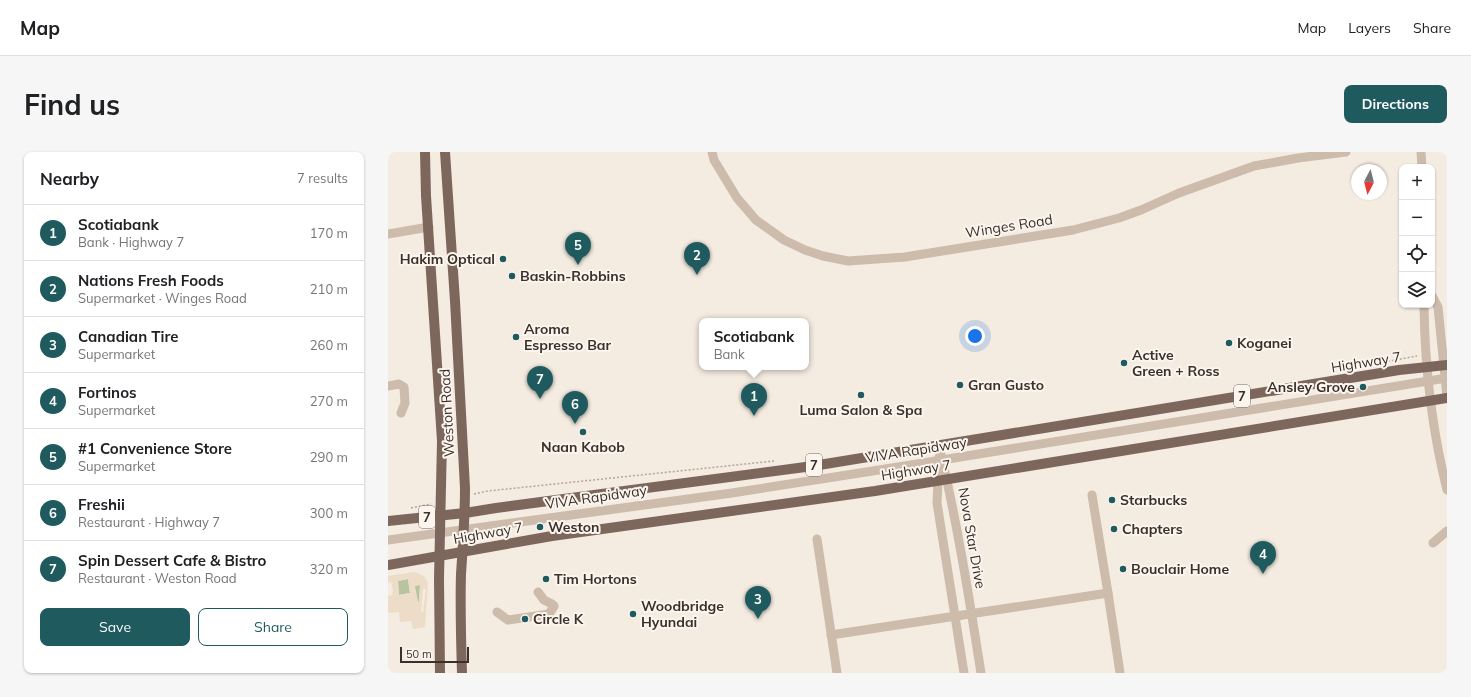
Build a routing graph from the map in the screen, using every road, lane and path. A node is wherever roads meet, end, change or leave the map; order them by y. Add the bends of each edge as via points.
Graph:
1 (425, 152) edge
2 (445, 152) edge
3 (712, 152) edge
4 (1346, 152) edge
5 (1421, 152) edge
6 (1422, 164) edge
7 (429, 227) junction
8 (388, 234) edge
9 (1435, 302) edge
10 (1424, 308) edge
11 (1445, 366) edge
12 (1427, 367) junction
13 (1446, 378) edge
14 (1429, 381) junction
15 (388, 386) edge
16 (1447, 398) edge
17 (1431, 401) junction
18 (401, 413) dead end
19 (939, 446) junction
20 (822, 454) dead end
21 (807, 456) dead end
22 (777, 460) dead end
23 (941, 461) junction
24 (942, 480) junction
25 (498, 490) dead end
26 (1447, 490) edge
27 (1092, 495) dead end
28 (465, 513) junction
29 (440, 516) junction
30 (388, 521) edge
31 (464, 529) junction
32 (1447, 531) edge
33 (440, 533) junction
34 (817, 539) dead end
35 (388, 540) edge
36 (1433, 543) dead end
37 (464, 551) junction
38 (439, 556) junction
39 (388, 565) edge
40 (538, 592) dead end
41 (1108, 593) junction
42 (497, 612) dead end
43 (972, 614) junction
44 (954, 616) junction
45 (831, 635) junction
46 (440, 673) edge
47 (462, 673) edge
48 (837, 673) edge
49 (964, 673) edge
50 (981, 673) edge
51 (1120, 673) edge

1 - 7 main road, Weston Road
2 - 28 main road, Weston Road
3 - 4 street, Winges Road via 733,192 756,220 784,240 805,250 848,261 905,257 1073,230 1119,218 1254,166
5 - 6 street
7 - 8 street
7 - 29 main road, Weston Road via 442,441
9 - 11 street via 1438,307
10 - 12 street
11 - 12 main road, Highway 7 / 7
11 - 13 street
12 - 14 street
12 - 19 main road, Highway 7 / 7
13 - 14 street, VIVA Rapidway
13 - 16 street
14 - 17 street
14 - 23 street, VIVA Rapidway
15 - 18 street via 399,384 404,387 405,403
16 - 17 main road, Highway 7
17 - 24 main road, Highway 7
17 - 26 street via 1438,452
19 - 23 street, Nova Star Drive
19 - 28 main road, Highway 7 / 7 via 813,466
20 - 21 path
22 - 25 path
23 - 24 street, Nova Star Drive
23 - 31 street, VIVA Rapidway via 732,493
24 - 37 main road, Highway 7
24 - 43 street, Nova Star Drive via 966,577
24 - 44 street, Nova Star Drive via 937,503
27 - 41 street
28 - 29 main road, Highway 7 / 7
28 - 31 main road, Weston Road
29 - 30 main road, Highway 7 / 7
29 - 33 main road, Weston Road
31 - 33 street, VIVA Rapidway
31 - 37 main road, Weston Road
32 - 36 street
33 - 35 street, VIVA Rapidway
33 - 38 main road, Weston Road
34 - 45 street
37 - 38 main road, Highway 7
37 - 47 main road, Weston Road via 461,574
38 - 39 main road, Highway 7
38 - 46 main road, Weston Road
40 - 42 street via 544,600 554,606 549,614 508,620
41 - 43 street
41 - 51 street
43 - 44 street
43 - 50 street, Nova Star Drive
44 - 45 street
44 - 49 street, Nova Star Drive
45 - 48 street

